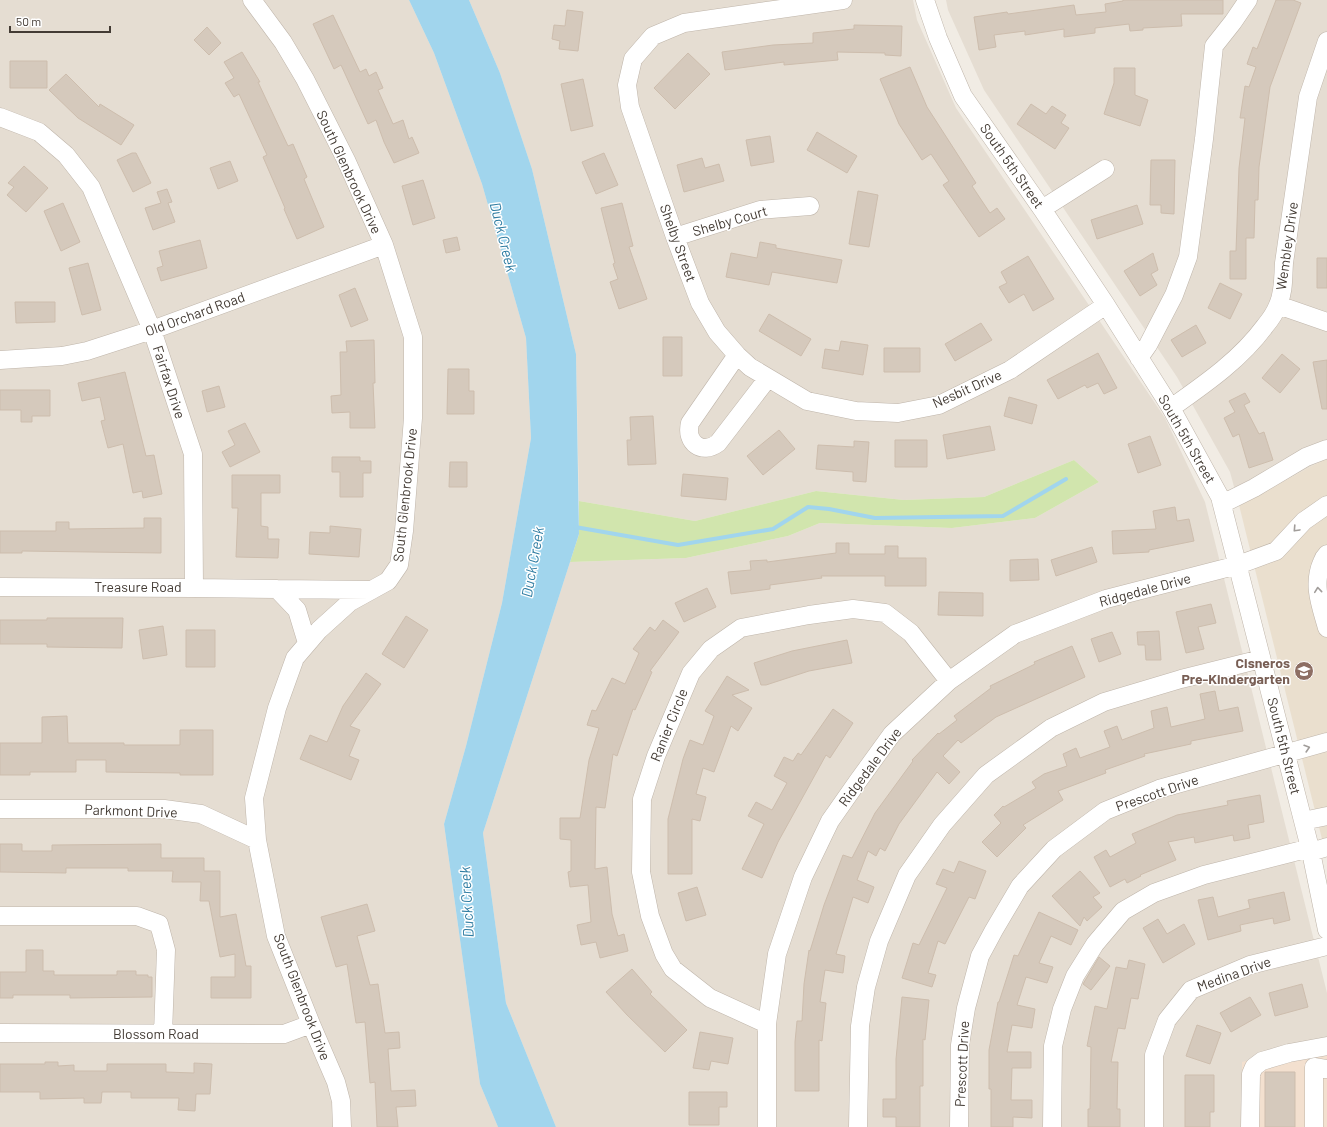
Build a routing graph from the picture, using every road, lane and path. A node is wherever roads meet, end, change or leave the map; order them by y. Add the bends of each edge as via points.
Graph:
1 (252, 0) edge
2 (843, 0) edge
3 (926, 0) edge
4 (1248, 0) edge
5 (1327, 41) edge
6 (0, 117) edge
7 (1105, 169) dead end
8 (810, 206) dead end
9 (1042, 209) junction
10 (675, 237) junction
11 (384, 245) junction
12 (1106, 305) junction
13 (1278, 306) junction
14 (1327, 322) edge
15 (152, 330) junction
16 (737, 354) junction
17 (1140, 358) junction
18 (0, 360) edge
19 (768, 378) junction
20 (1171, 408) junction
21 (1327, 449) edge
22 (1222, 504) junction
23 (1327, 506) edge
24 (1327, 554) edge
25 (1238, 565) junction
26 (0, 587) edge
27 (194, 588) junction
28 (277, 589) junction
29 (371, 590) junction
30 (1327, 628) edge
31 (307, 643) junction
32 (1261, 659) junction
33 (949, 681) junction
34 (1327, 742) edge
35 (1286, 754) junction
36 (0, 809) edge
37 (1327, 816) edge
38 (1303, 821) junction
39 (257, 840) junction
40 (1316, 849) edge
41 (0, 916) edge
42 (1327, 930) edge
43 (1327, 946) edge
44 (311, 1024) junction
45 (767, 1024) junction
46 (0, 1033) edge
47 (163, 1034) junction
48 (1327, 1046) edge
49 (1327, 1069) edge
50 (342, 1127) edge
51 (767, 1127) edge
52 (858, 1127) edge
53 (959, 1127) edge
54 (1052, 1127) edge
55 (1154, 1127) edge
56 (1250, 1127) edge
57 (1314, 1127) edge

1 - 11 street, South Glenbrook Drive via 283,42 304,79 346,160
2 - 10 street, Shelby Street via 684,23 653,36 633,59 627,85 630,107
3 - 9 street, South 5th Street via 938,38 963,96
4 - 17 street via 1214,46 1188,257 1174,295
5 - 13 street, Wembley Drive via 1308,97
6 - 15 street, Fairfax Drive via 39,132 66,155 91,187
7 - 9 street
8 - 10 street, Shelby Court via 760,210
9 - 12 street, South 5th Street
10 - 16 street, Shelby Street via 700,303 717,332
11 - 15 street, Old Orchard Road
11 - 29 street, South Glenbrook Drive via 414,337 413,418 399,565 388,581
12 - 17 street, South 5th Street
12 - 19 street, Nesbit Drive via 1010,370 939,405 898,413 856,411 808,401
13 - 14 street
13 - 20 street, Wembley Drive via 1258,336 1241,354
15 - 18 street, Old Orchard Road via 87,351 62,356
15 - 27 street, Fairfax Drive via 192,454
16 - 19 street, Shelby Street
16 - 19 street via 690,423 689,434 694,443 709,448 718,443
17 - 20 street, South 5th Street
20 - 22 street, South 5th Street
21 - 22 street via 1306,457
22 - 25 street, South 5th Street
23 -> 25 street, Ridgedale Drive via 1304,520 1276,551
30 -> 24 street via 1317,590 1318,571
25 - 32 street, South 5th Street
25 - 33 street, Ridgedale Drive via 1106,599 1015,634
26 - 27 street, Treasure Road
27 - 28 street, Treasure Road
28 - 29 street, Treasure Road
28 - 31 street via 297,610
29 - 31 street, South Glenbrook Drive via 350,602
31 - 39 street, South Glenbrook Drive via 295,658 277,708 254,798
32 - 35 street, South 5th Street
32 - 52 street via 1104,702 1052,728 986,775 942,826 908,875 879,941 866,987 860,1026
33 - 45 street, Ridgedale Drive via 892,734 830,822 803,877 777,954
33 - 45 street, Ranier Circle via 911,633 885,613 853,609 741,628 711,649 691,673 656,756 642,799 641,872 649,908 664,954 673,969 710,998
35 -> 34 street, Prescott Drive
35 - 38 street, South 5th Street
35 - 53 street, Prescott Drive via 1159,789 1105,811 1054,849 1020,886 980,956 966,1008 960,1045
36 - 39 street, Parkmont Drive via 164,810 194,813
37 - 38 street
38 - 40 street, South 5th Street
39 - 44 street, South Glenbrook Drive via 276,936
40 - 42 street, South 5th Street
40 - 54 street via 1204,875 1154,893 1123,911 1095,944 1075,976 1062,1009 1053,1046
41 - 47 street via 137,916 159,924 166,950
43 - 55 street, Medina Drive via 1250,966 1191,990 1167,1020 1154,1055
44 - 47 street, Blossom Road via 284,1034
44 - 50 street, South Glenbrook Drive via 336,1082 341,1101
45 - 51 street, Ridgedale Drive
46 - 47 street, Blossom Road
48 - 56 street via 1289,1053 1262,1061 1254,1067 1251,1074
49 - 57 street via 1314,1067

